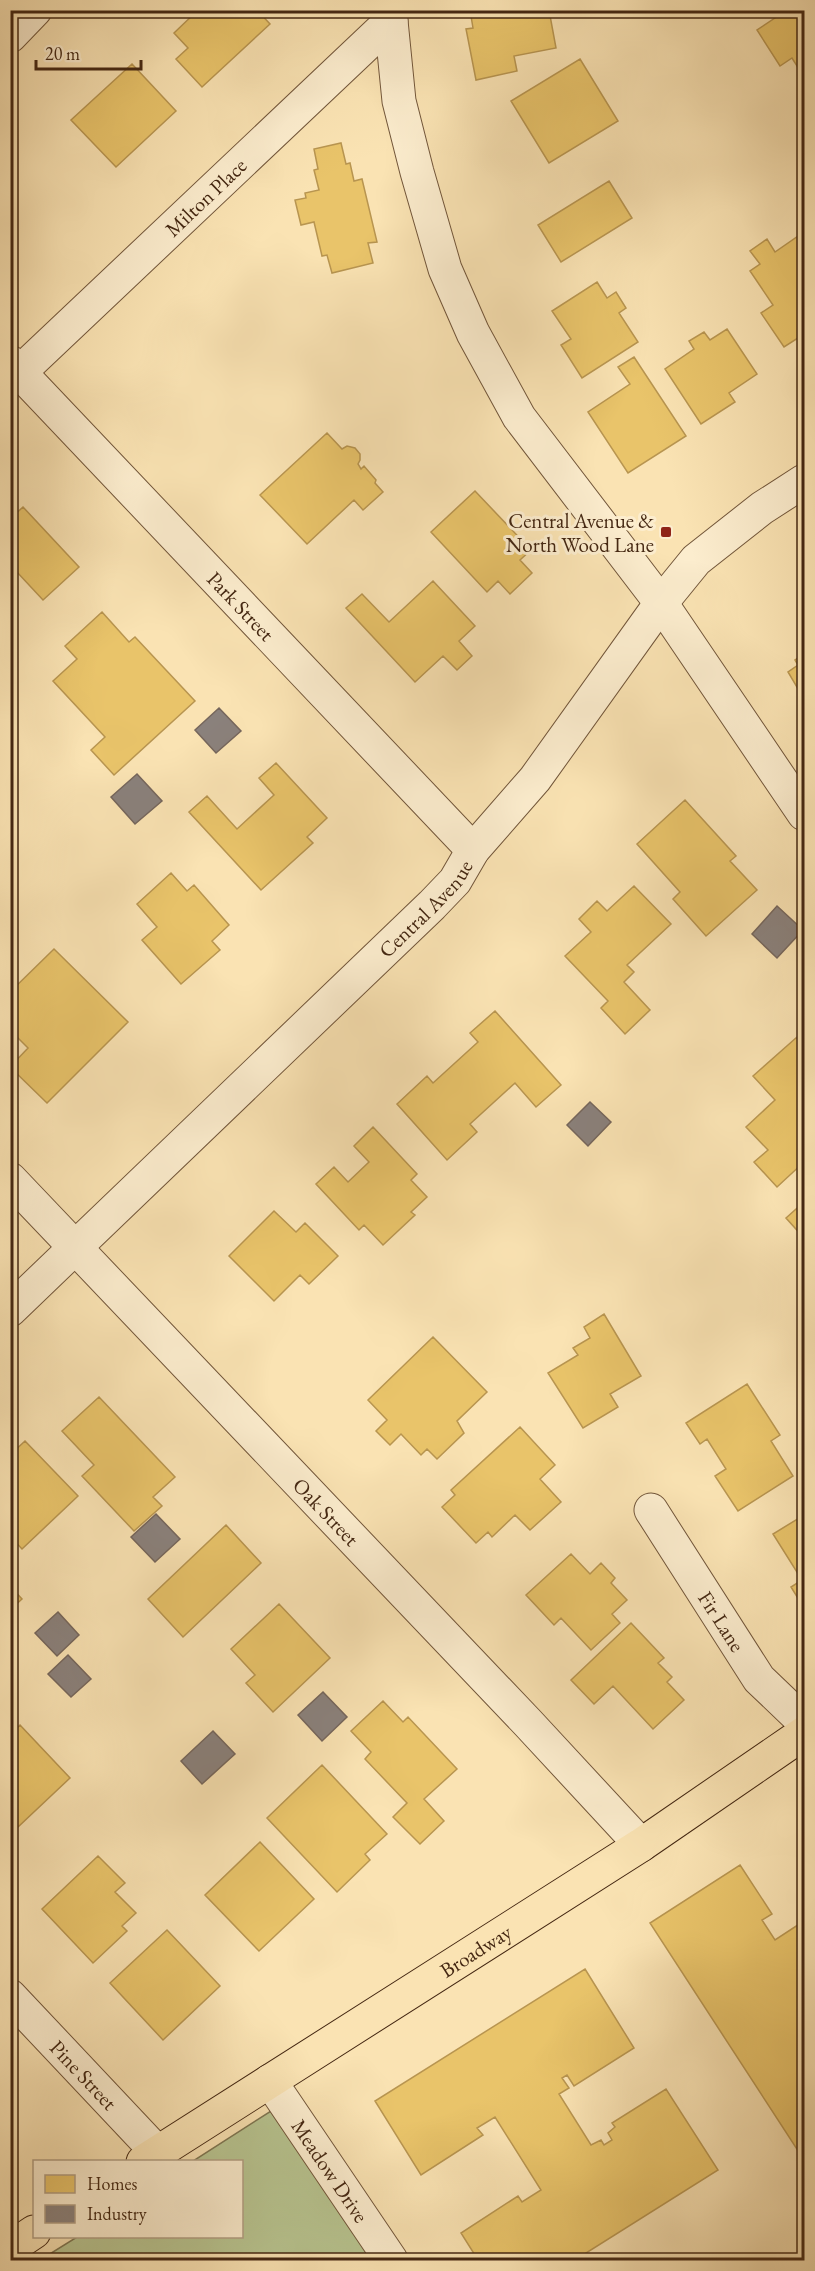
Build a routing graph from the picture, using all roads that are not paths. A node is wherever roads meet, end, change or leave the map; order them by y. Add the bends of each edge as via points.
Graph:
1 (35, 10) edge
2 (389, 16) edge
3 (10, 36) edge
4 (15, 367) edge
5 (804, 481) edge
6 (661, 603) junction
7 (804, 814) edge
8 (473, 850) junction
9 (10, 1179) edge
10 (76, 1248) junction
11 (10, 1310) edge
12 (651, 1510) dead end
13 (804, 1722) edge
14 (804, 1733) edge
15 (641, 1845) junction
16 (10, 1996) edge
17 (270, 2080) junction
18 (150, 2157) edge
19 (33, 2233) edge
20 (10, 2248) edge
21 (392, 2260) edge

1 - 3 street
2 - 4 street, Milton Place
2 - 6 street via 399,101 417,172 445,268 472,333 519,417
4 - 8 street, Park Street
5 - 6 street, Central Avenue via 762,508 696,560
6 - 7 street
6 - 8 street, Central Avenue via 535,779
8 - 10 street, Central Avenue via 455,882
9 - 10 street, Oak Street
10 - 11 street, Central Avenue
10 - 15 street, Oak Street
12 - 13 street, Fir Lane via 759,1679
14 - 15 main road, Broadway
15 - 17 main road, Broadway
16 - 18 street, Pine Street
17 - 18 main road, Broadway
17 - 21 street, Meadow Drive
19 - 20 main road

